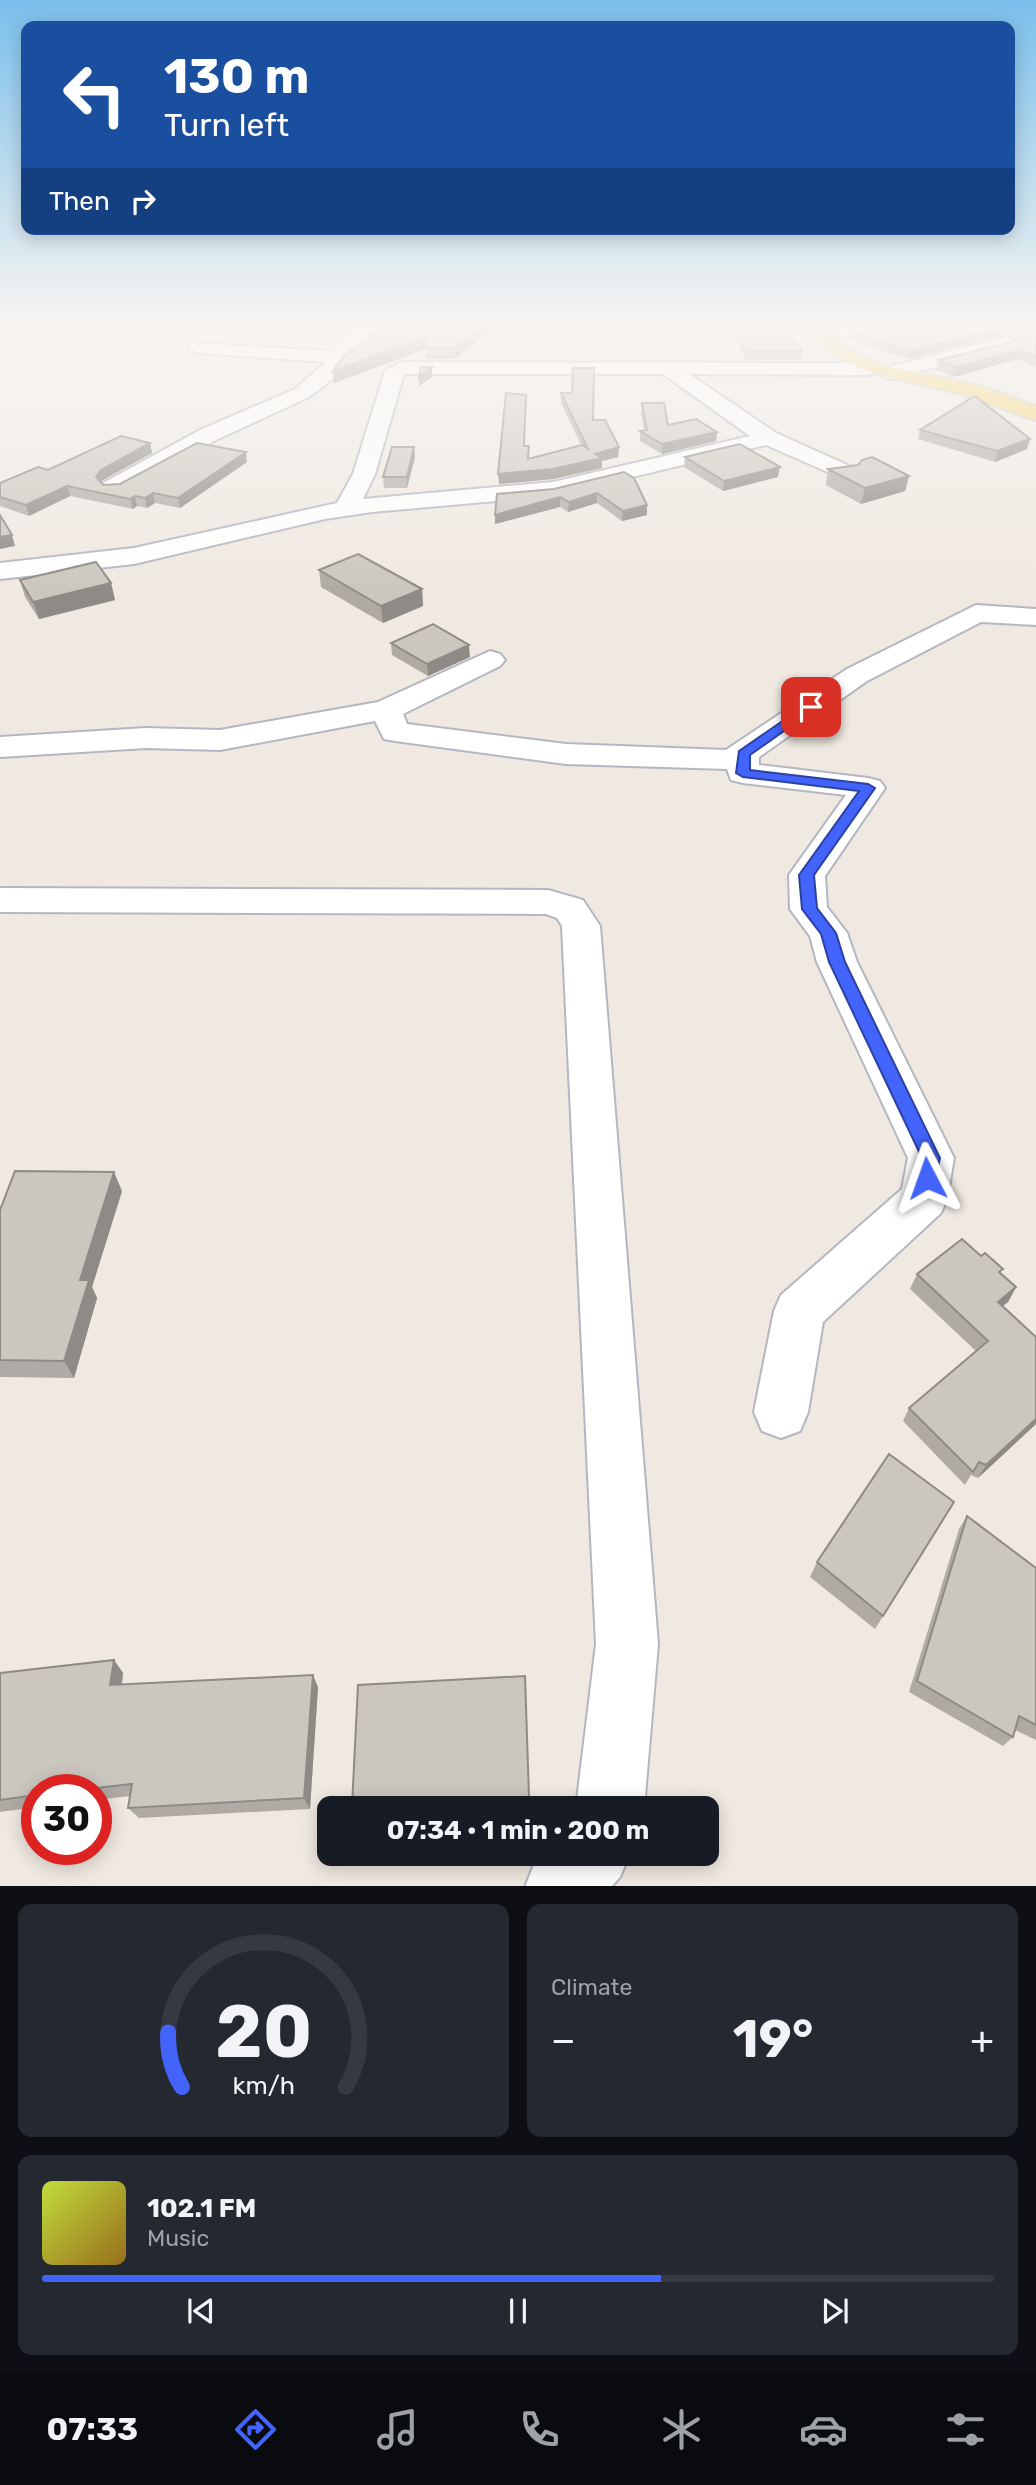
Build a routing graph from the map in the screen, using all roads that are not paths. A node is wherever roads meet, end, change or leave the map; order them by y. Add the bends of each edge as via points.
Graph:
1 (259, 412) edge
2 (382, 412) edge
3 (731, 412) edge
4 (768, 438) junction
5 (846, 473) edge
6 (113, 487) edge
7 (346, 509) junction
8 (0, 571) edge
9 (1033, 620) edge
10 (490, 660) dead end
11 (386, 710) junction
12 (0, 747) edge
13 (743, 753) junction
14 (0, 900) edge
15 (781, 1412) dead end
16 (611, 1796) edge
17 (582, 1866) edge
18 (560, 1886) edge

1 - 6 street
2 - 7 street via 364,474
3 - 4 street
4 - 5 street
4 - 7 street via 553,489
7 - 8 street via 134,556
9 - 13 street via 976,613 857,675
10 - 11 street
11 - 12 street via 220,740 146,738
11 - 13 street via 395,732 553,752 733,760
13 - 15 street via 743,773 868,788 807,875 809,909 828,933 837,962 931,1158 924,1199 799,1311
14 - 16 street via 548,902 570,909 582,926 627,1644
17 - 18 street

